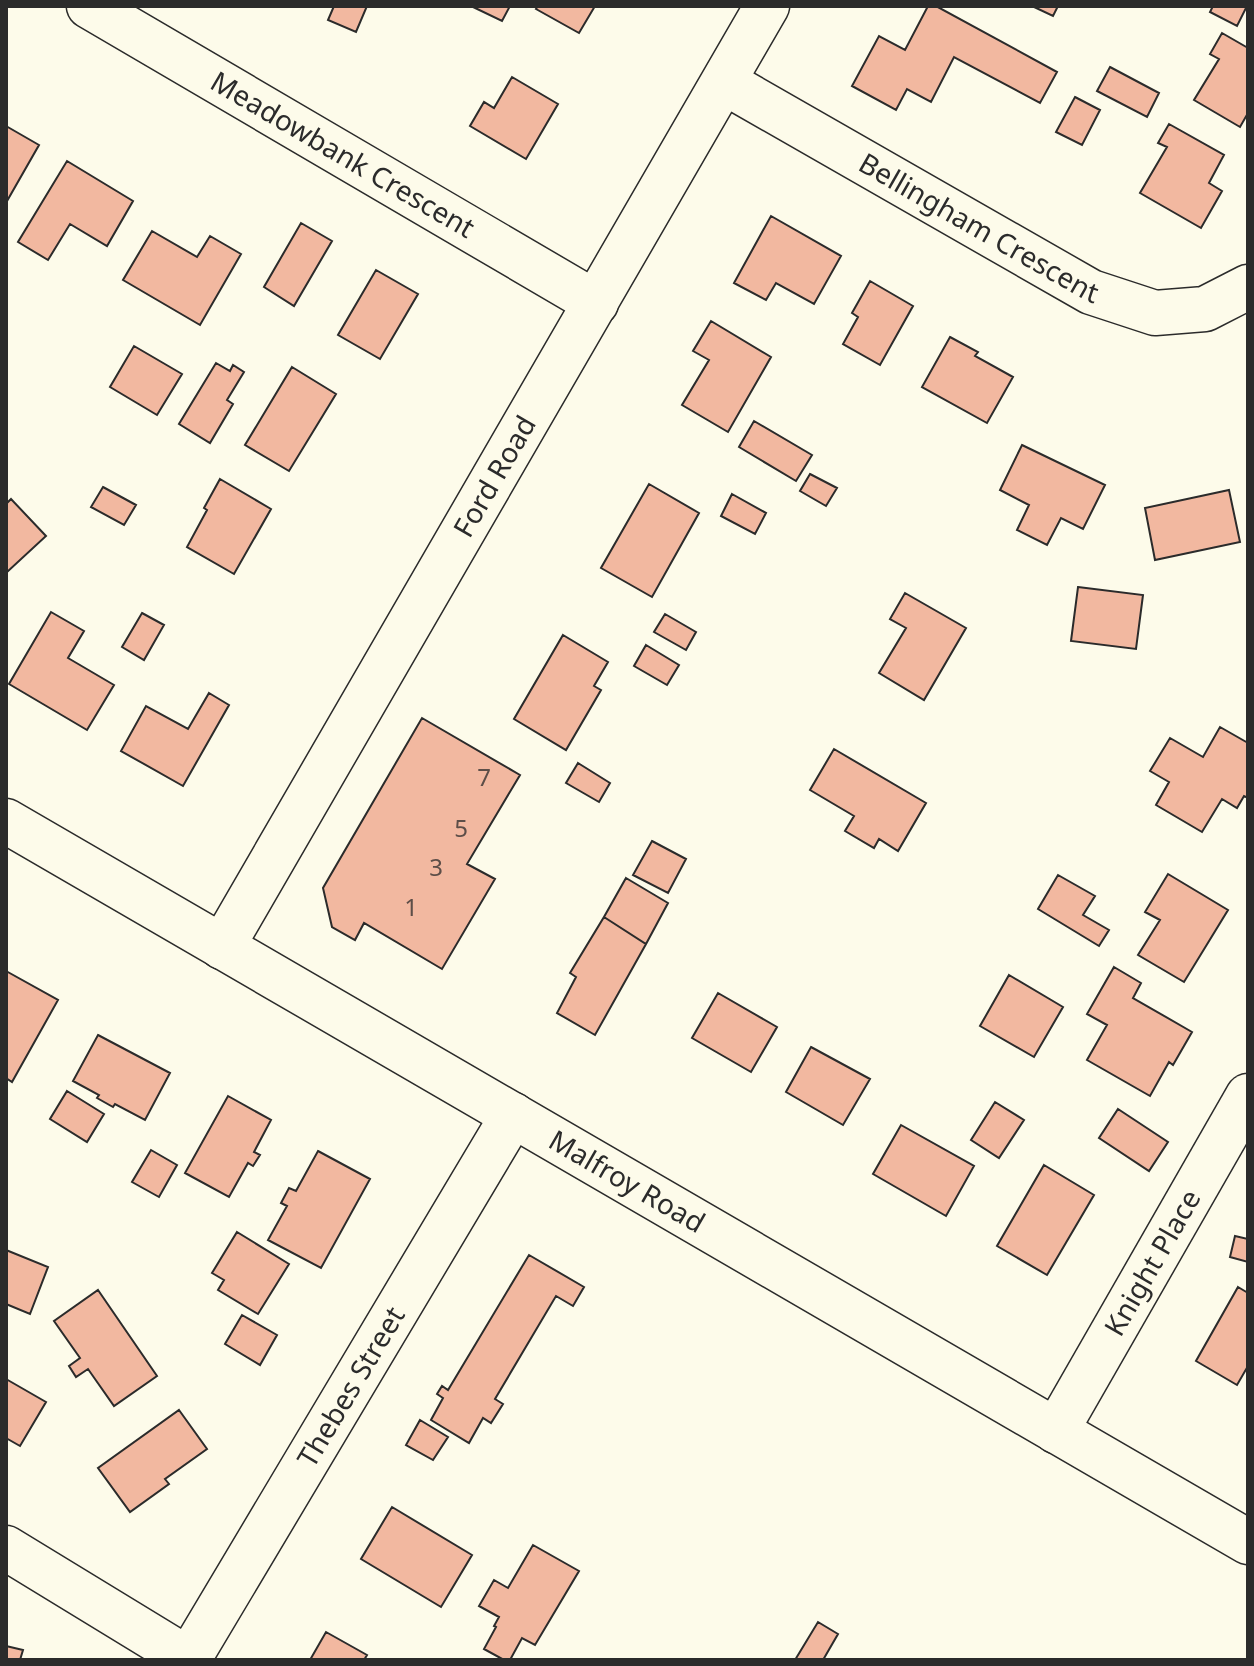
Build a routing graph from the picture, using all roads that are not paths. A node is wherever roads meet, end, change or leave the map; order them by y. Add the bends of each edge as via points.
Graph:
1 (89, 6) edge
2 (767, 6) edge
3 (724, 82) junction
4 (1248, 287) edge
5 (596, 303) junction
6 (6, 821) edge
7 (222, 947) junction
8 (1248, 1096) edge
9 (513, 1115) junction
10 (1056, 1431) junction
11 (1248, 1542) edge
12 (6, 1548) edge
13 (188, 1659) edge

1 - 5 street, Meadowbank Crescent
2 - 3 street, Ford Road
3 - 4 street, Bellingham Crescent via 1091,292 1155,313 1205,309
3 - 5 street, Ford Road
5 - 7 street, Ford Road
6 - 7 street, Malfroy Road
7 - 9 street, Malfroy Road
8 - 10 street, Knight Place
9 - 10 street, Malfroy Road
9 - 13 street, Thebes Street
10 - 11 street, Malfroy Road
12 - 13 street

